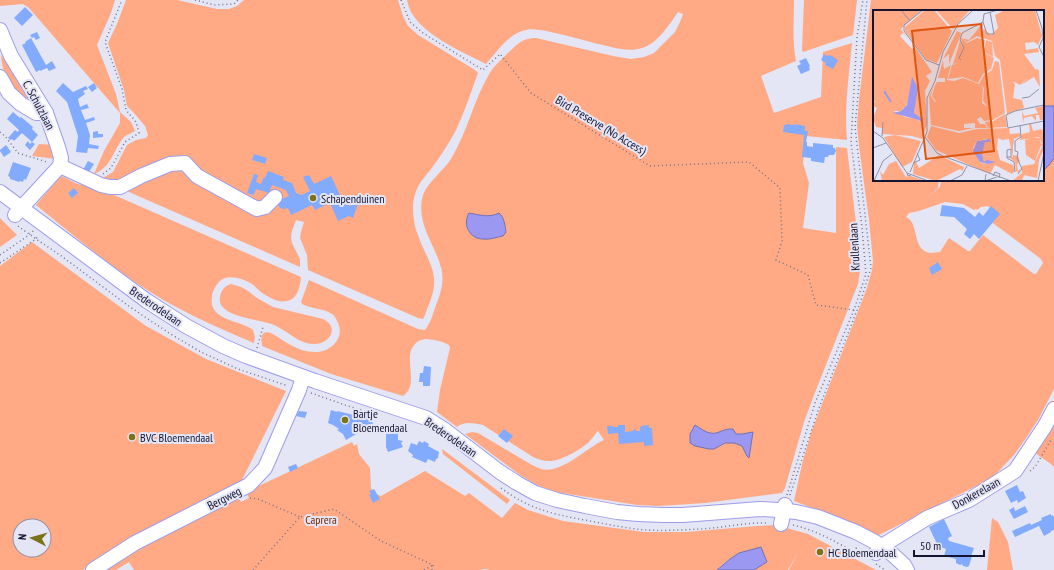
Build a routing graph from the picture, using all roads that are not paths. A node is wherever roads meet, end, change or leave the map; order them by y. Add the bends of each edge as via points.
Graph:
1 (1, 35) edge
2 (0, 77) edge
3 (46, 113) junction
4 (60, 166) junction
5 (0, 192) edge
6 (275, 197) dead end
7 (0, 203) edge
8 (18, 212) junction
9 (301, 383) junction
10 (1054, 409) edge
11 (874, 555) junction
12 (93, 570) edge
13 (898, 570) edge
14 (907, 570) edge

1 - 3 street, C. Schulzlaan
2 - 3 street via 9,93 20,104 36,113
3 - 4 street, C. Schulzlaan via 61,158
4 - 6 street via 101,185 120,187 170,164 185,163 197,176 257,209 266,206
4 - 8 street
5 - 8 street, Brederodelaan
7 - 8 street, Brederodelaan
8 - 9 street, Brederodelaan via 192,330
9 - 11 street, Brederodelaan via 382,410 426,418 523,491 617,512 663,515 760,509 783,515 796,512 818,517 856,532
9 - 12 street, Bergweg via 266,468 249,485 135,543
10 - 11 street, Donkerelaan via 1015,471 969,500 926,518
11 - 13 street, Brederodelaan
11 - 14 street, Brederodelaan via 892,554

